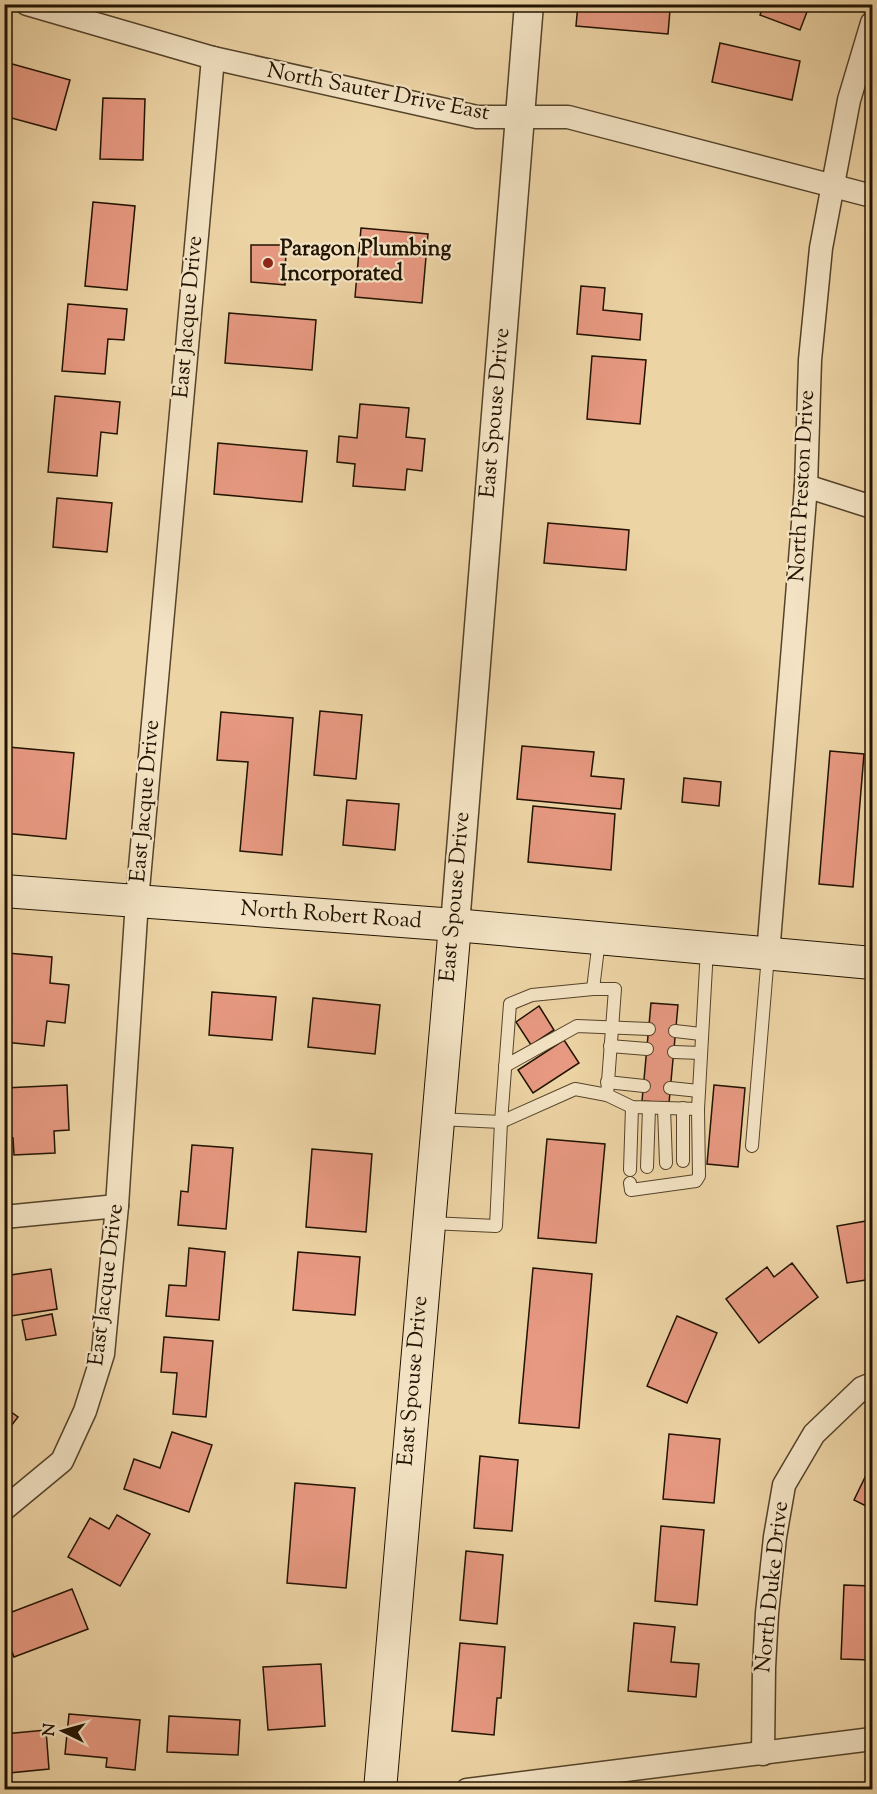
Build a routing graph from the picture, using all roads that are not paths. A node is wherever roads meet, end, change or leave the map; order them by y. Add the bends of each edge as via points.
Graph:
1 (27, 4) edge
2 (529, 4) edge
3 (873, 23) edge
4 (213, 58) junction
5 (520, 117) junction
6 (832, 184) junction
7 (873, 196) edge
8 (806, 486) junction
9 (873, 507) edge
10 (4, 891) edge
11 (137, 901) junction
12 (454, 925) junction
13 (599, 939) junction
14 (707, 949) junction
15 (768, 954) junction
16 (873, 963) edge
17 (593, 989) junction
18 (612, 1027) junction
19 (649, 1029) dead end
20 (675, 1031) dead end
21 (701, 1034) junction
22 (610, 1046) junction
23 (647, 1049) dead end
24 (674, 1052) dead end
25 (700, 1053) junction
26 (505, 1066) junction
27 (644, 1086) dead end
28 (607, 1088) junction
29 (670, 1088) dead end
30 (699, 1091) junction
31 (632, 1107) junction
32 (649, 1108) junction
33 (664, 1108) junction
34 (683, 1108) junction
35 (698, 1109) junction
36 (437, 1119) junction
37 (501, 1122) junction
38 (752, 1146) dead end
39 (683, 1161) dead end
40 (666, 1162) dead end
41 (630, 1170) dead end
42 (647, 1178) junction
43 (630, 1183) dead end
44 (117, 1206) junction
45 (4, 1217) edge
46 (428, 1223) junction
47 (873, 1384) edge
48 (4, 1509) edge
49 (873, 1739) edge
50 (763, 1754) junction
51 (380, 1790) edge
52 (467, 1790) edge

1 - 4 street, North Sauter Drive East
2 - 5 street, East Spouse Drive
3 - 6 street, North Preston Drive via 849,100
4 - 5 street, North Sauter Drive East via 477,117
4 - 11 street, East Jacque Drive
5 - 6 street, North Sauter Drive East via 568,117
5 - 12 street, East Spouse Drive
6 - 7 street, North Sauter Drive East
6 - 8 street, North Preston Drive via 810,360
8 - 9 street
8 - 15 street, North Preston Drive
10 - 11 main road, North Robert Road
11 - 12 main road, North Robert Road
11 - 44 street, East Jacque Drive
12 - 13 main road, North Robert Road
12 - 36 main road, East Spouse Drive
13 - 14 main road, North Robert Road
13 - 17 lane
14 - 15 main road, North Robert Road
14 - 21 lane
15 - 16 main road, North Robert Road
15 - 38 lane
17 - 18 lane via 615,989
17 - 26 lane via 532,995 510,1004
18 - 19 lane
18 - 22 lane
18 - 26 lane via 577,1026
20 - 21 lane
21 - 25 lane
22 - 23 lane
22 - 28 lane
24 - 25 lane
25 - 30 lane
26 - 37 lane
27 - 28 lane
28 - 31 lane
28 - 37 lane via 575,1089
29 - 30 lane
30 - 35 lane
31 - 32 lane
31 - 41 lane
32 - 33 lane
32 - 42 lane
33 - 34 lane
33 - 40 lane
34 - 35 lane
34 - 39 lane
35 - 42 lane via 699,1176 696,1180
36 - 37 lane
36 - 46 main road, East Spouse Drive
37 - 46 lane via 496,1226
42 - 43 lane via 631,1190
44 - 45 street
44 - 48 street, East Jacque Drive via 104,1354 85,1411 62,1461
46 - 51 main road, East Spouse Drive
47 - 50 street, North Duke Drive via 862,1388 813,1434 784,1485 767,1613
49 - 50 street
50 - 52 street

